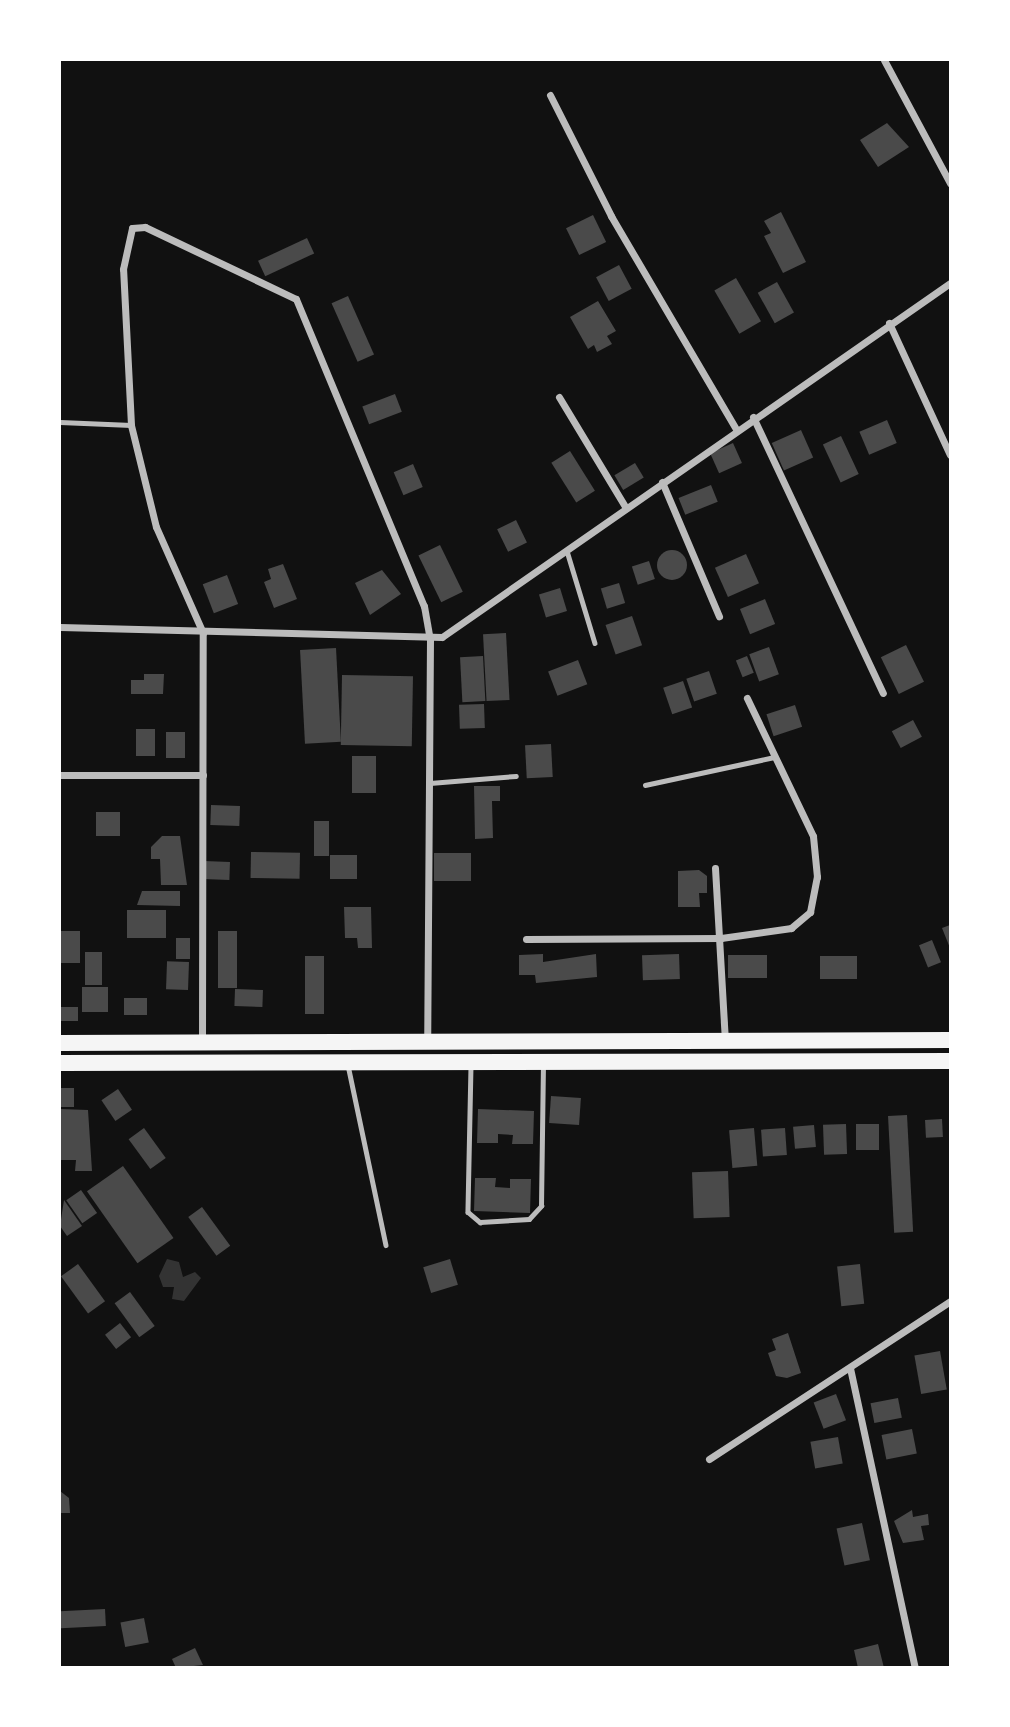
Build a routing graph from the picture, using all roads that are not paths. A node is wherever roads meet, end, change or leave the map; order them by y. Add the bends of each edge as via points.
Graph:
1 (884, 60) edge
2 (550, 95) dead end
3 (950, 183) edge
4 (950, 284) edge
5 (889, 323) junction
6 (559, 397) dead end
7 (753, 417) junction
8 (60, 422) edge
9 (131, 425) junction
10 (736, 429) junction
11 (950, 456) edge
12 (662, 482) junction
13 (626, 508) junction
14 (566, 550) junction
15 (719, 616) dead end
16 (60, 627) edge
17 (203, 633) junction
18 (430, 639) junction
19 (596, 643) dead end
20 (883, 693) dead end
21 (747, 698) dead end
22 (775, 757) junction
23 (60, 775) edge
24 (203, 775) junction
25 (516, 776) dead end
26 (429, 783) junction
27 (645, 785) dead end
28 (715, 868) dead end
29 (526, 939) dead end
30 (721, 939) junction
31 (427, 1040) junction
32 (725, 1040) junction
33 (950, 1040) edge
34 (202, 1042) junction
35 (60, 1043) edge
36 (471, 1060) junction
37 (950, 1060) edge
38 (348, 1061) junction
39 (543, 1061) junction
40 (60, 1063) edge
41 (386, 1245) dead end
42 (950, 1301) edge
43 (850, 1368) junction
44 (709, 1459) dead end
45 (915, 1668) edge

1 - 3 street
2 - 10 street via 611,216
4 - 5 street
5 - 7 street
5 - 11 street
6 - 13 street
7 - 10 street
7 - 20 street
8 - 9 lane
9 - 17 street via 156,527
9 - 18 street via 122,270 132,228 145,227 296,299 424,606
10 - 12 street
12 - 13 street
12 - 15 street
13 - 14 street
14 - 18 street via 442,638
14 - 19 lane
16 - 17 street
17 - 18 street
17 - 24 street
18 - 26 street
21 - 22 street
22 - 27 lane
22 - 30 street via 813,836 816,897 810,912 791,928
23 - 24 street
24 - 34 street
25 - 26 lane
26 - 31 street
28 - 30 street
29 - 30 street
30 - 32 street
31 - 32 highway
31 - 34 highway
32 - 33 highway
34 - 35 highway
36 - 38 highway
36 - 39 highway
36 - 39 lane via 468,1212 480,1222 529,1219 541,1206
37 - 39 highway
38 - 40 highway
38 - 41 lane
42 - 43 street
43 - 44 street
43 - 45 street

